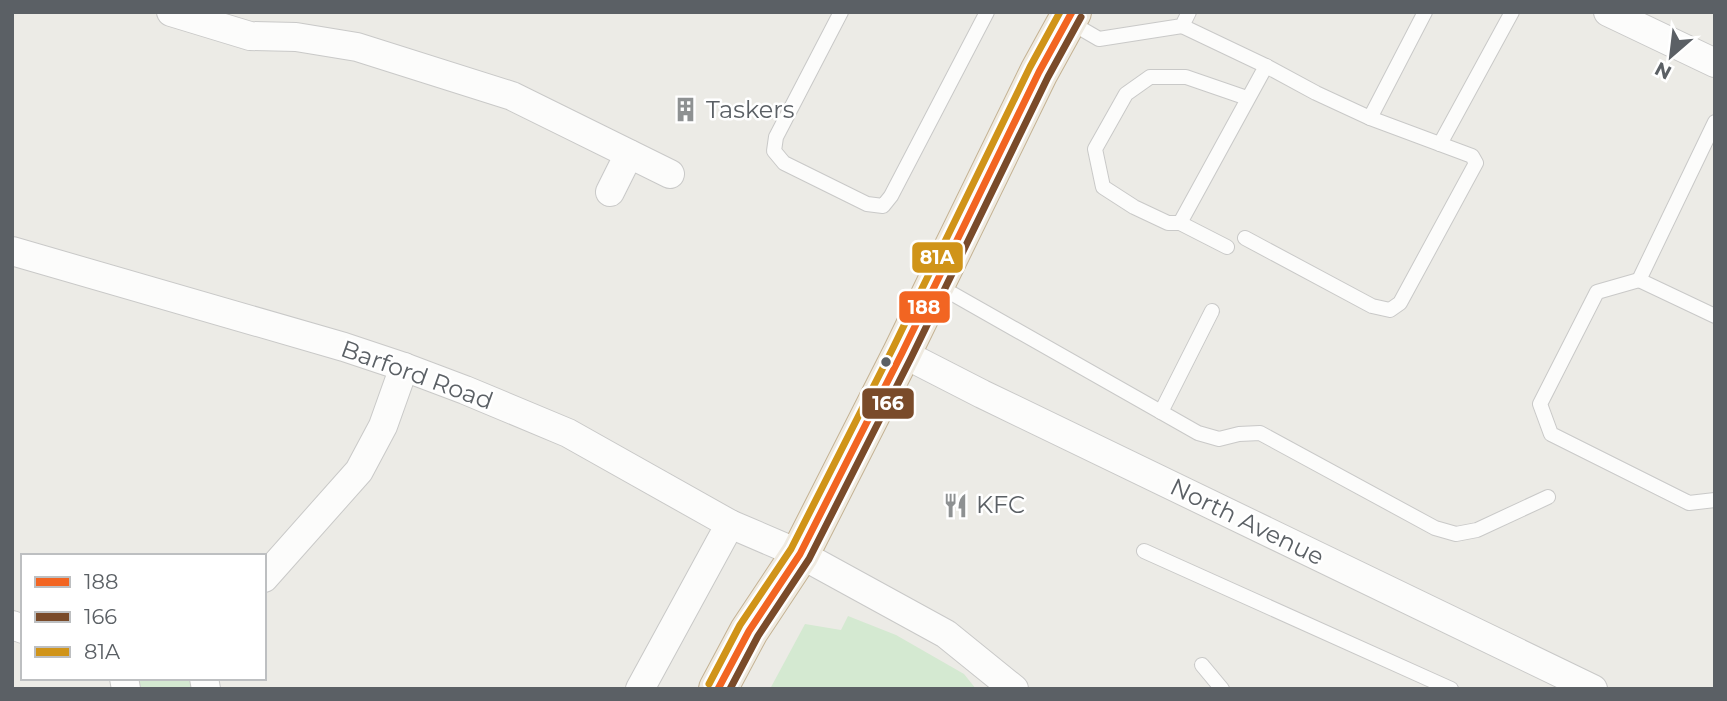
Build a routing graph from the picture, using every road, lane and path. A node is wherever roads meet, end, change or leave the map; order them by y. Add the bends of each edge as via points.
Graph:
1 (171, 12) edge
2 (841, 12) edge
3 (987, 12) edge
4 (1189, 12) edge
5 (1425, 12) edge
6 (1512, 12) edge
7 (1611, 13) edge
8 (1070, 16) edge
9 (1182, 26) junction
10 (1715, 63) edge
11 (1266, 66) junction
12 (1247, 99) junction
13 (1370, 118) junction
14 (1715, 122) edge
15 (1440, 144) junction
16 (629, 154) junction
17 (670, 174) dead end
18 (610, 192) dead end
19 (1180, 223) junction
20 (1245, 239) dead end
21 (1227, 247) dead end
22 (12, 251) edge
23 (1639, 280) junction
24 (935, 284) junction
25 (1212, 312) dead end
26 (1715, 316) edge
27 (902, 353) junction
28 (404, 367) junction
29 (1161, 412) junction
30 (1548, 497) dead end
31 (1715, 500) edge
32 (730, 523) junction
33 (1144, 551) dead end
34 (800, 554) junction
35 (266, 576) edge
36 (1202, 665) dead end
37 (640, 689) edge
38 (718, 689) edge
39 (1014, 689) edge
40 (1222, 689) edge
41 (1451, 689) edge
42 (1593, 689) edge

1 - 16 street via 250,37 296,37 357,47 512,96
2 - 3 lane via 776,137 774,151 784,163 867,205 883,206
4 - 9 lane
5 - 13 lane
6 - 15 lane
7 - 10 street
8 - 9 lane via 1099,39
8 - 24 highway
9 - 11 lane
11 - 12 lane
11 - 13 lane
12 - 19 lane
12 - 19 lane via 1186,76 1150,77 1126,94 1095,149 1102,187 1168,223
13 - 15 lane
14 - 23 lane
15 - 20 lane via 1472,156 1476,163 1400,303 1390,310 1372,306
16 - 17 street
16 - 18 street
19 - 21 lane
22 - 28 street, Barford Road
23 - 26 lane
23 - 31 lane via 1597,292 1540,404 1551,434 1689,503
24 - 27 highway
24 - 29 lane
25 - 29 lane
27 - 34 highway
27 - 42 street, North Avenue
28 - 32 street, Barford Road via 568,433
28 - 35 street via 383,426 359,471
29 - 30 lane via 1219,439 1260,433 1435,528 1455,534 1477,530
32 - 34 street, Barford Road
32 - 37 street
33 - 41 lane
34 - 38 highway via 749,631
34 - 39 street, Barford Road via 946,634
36 - 40 lane

